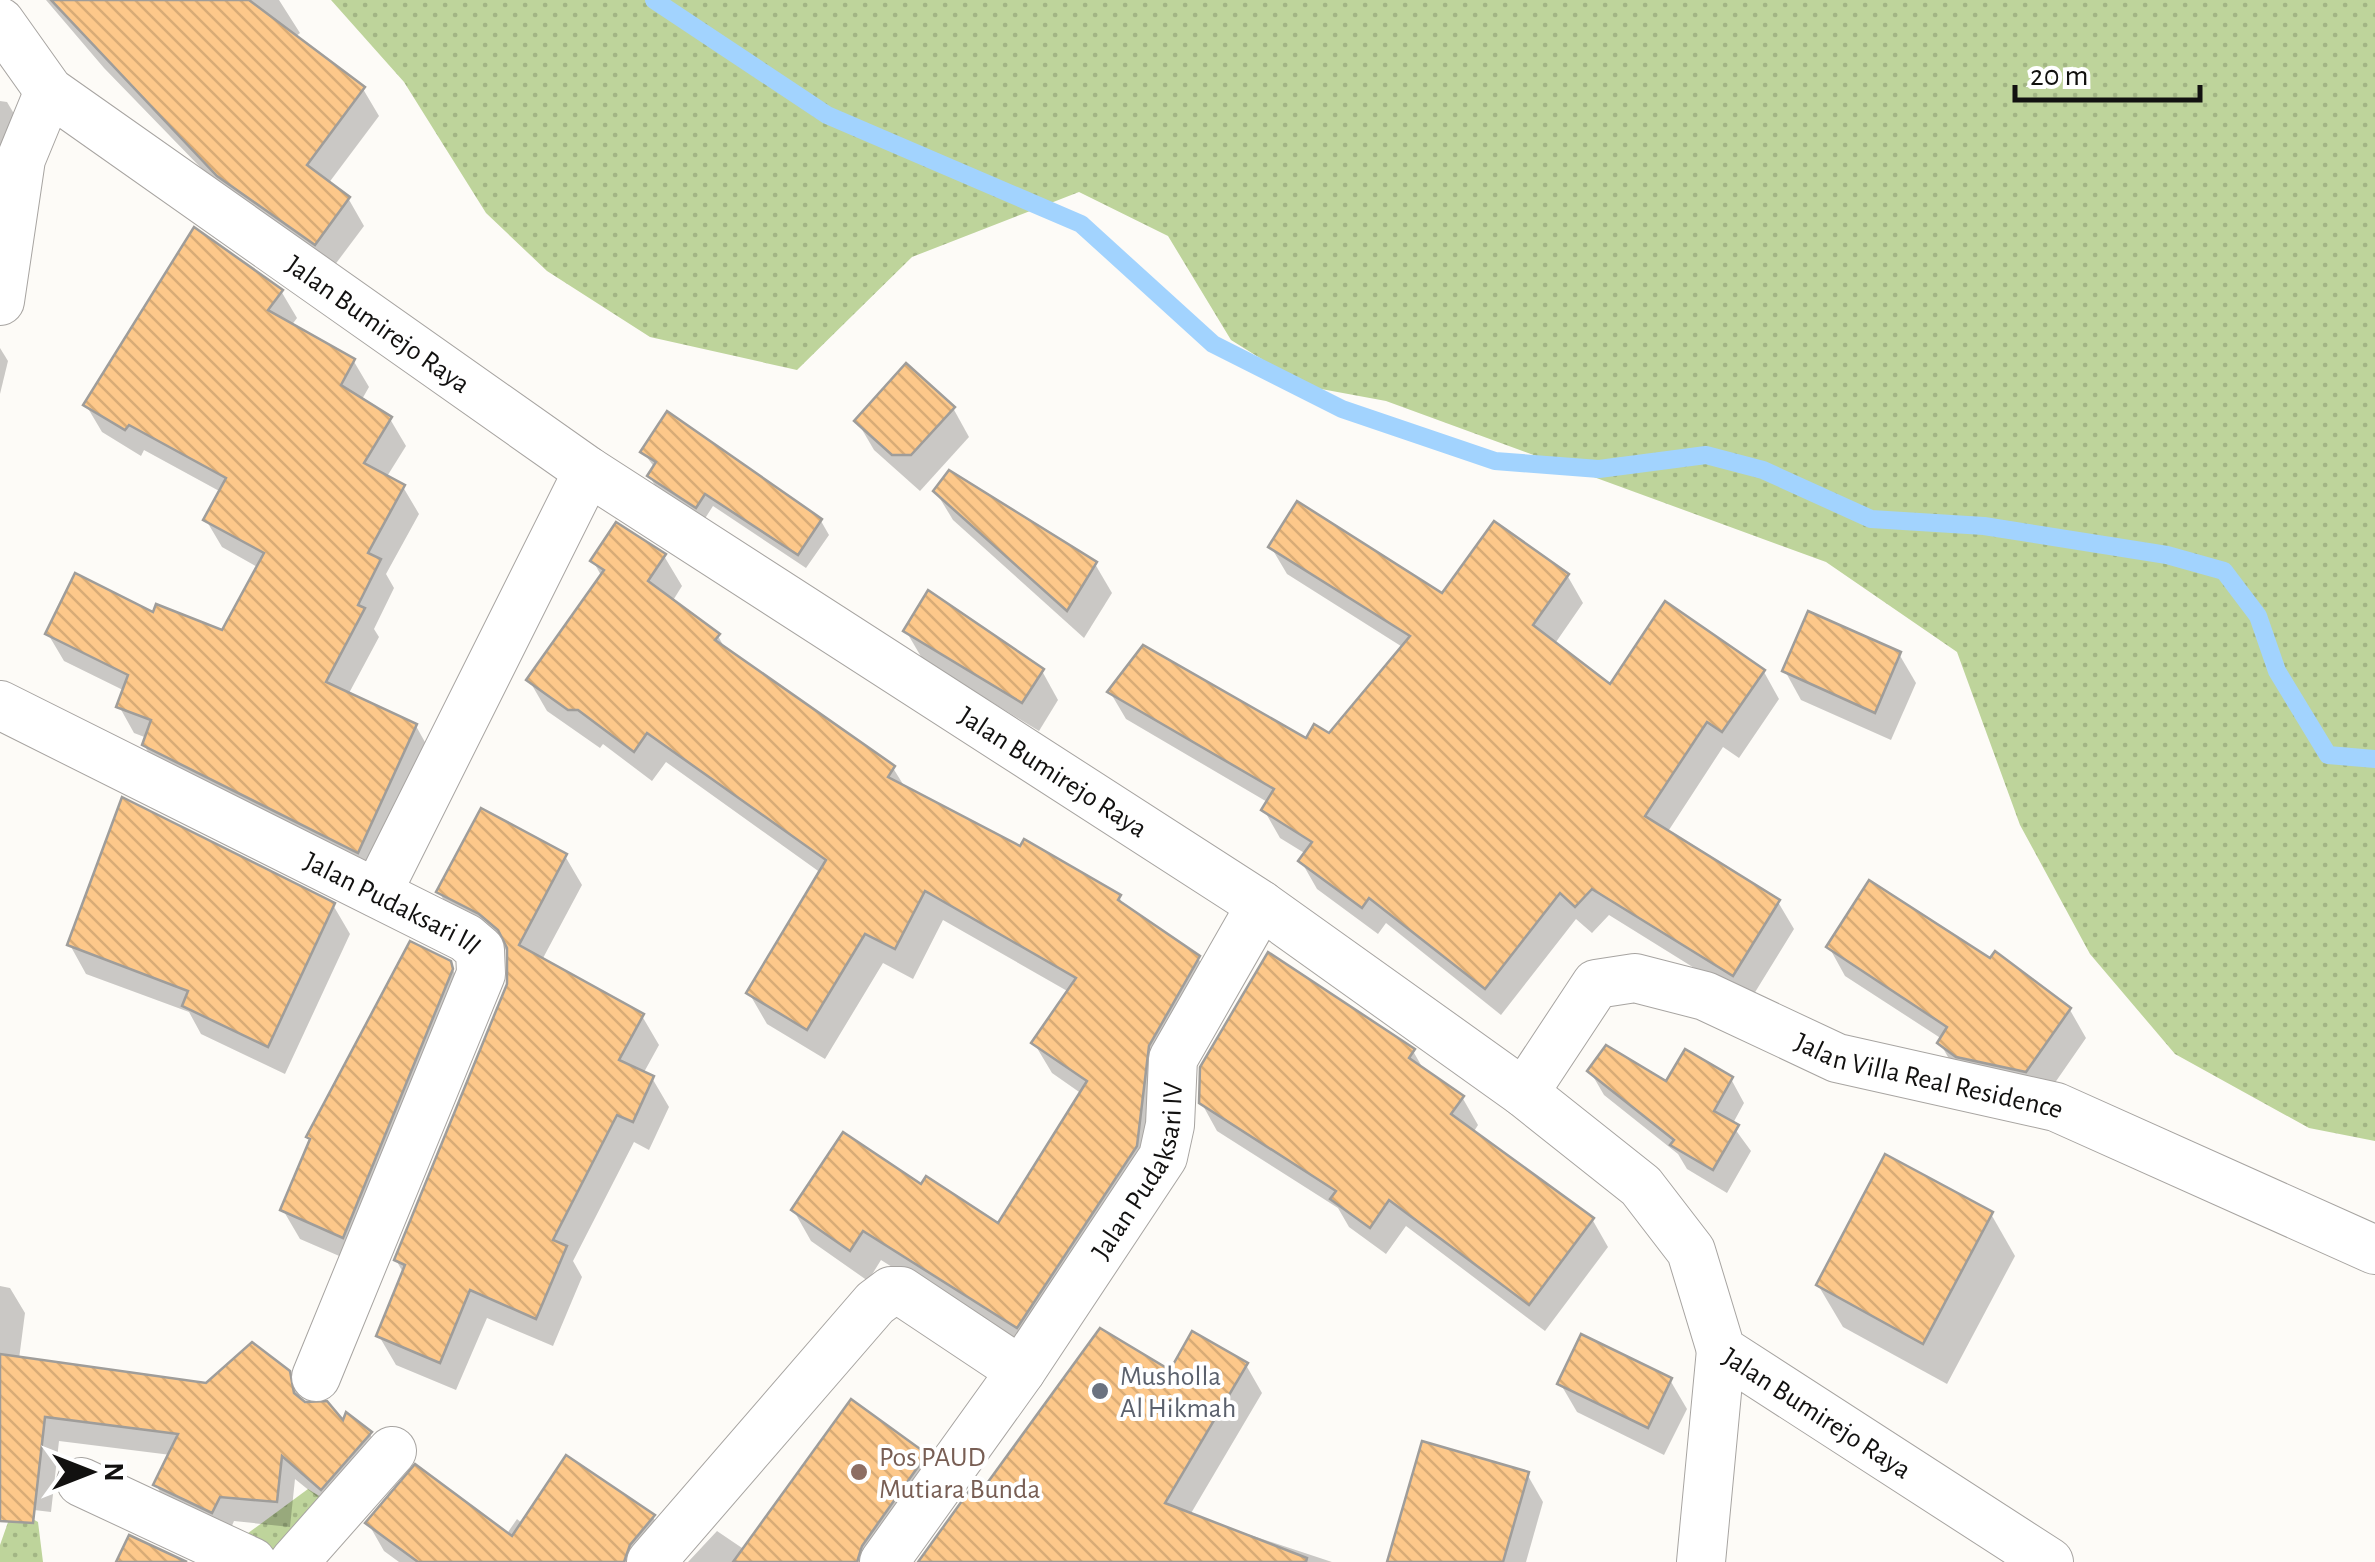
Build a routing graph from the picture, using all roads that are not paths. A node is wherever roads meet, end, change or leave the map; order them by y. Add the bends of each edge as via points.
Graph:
1 (0, 22) edge
2 (28, 69) edge
3 (0, 301) edge
4 (588, 471) junction
5 (0, 705) edge
6 (378, 893) junction
7 (1261, 905) junction
8 (1524, 1093) junction
9 (2375, 1250) edge
10 (1721, 1350) junction
11 (1021, 1371) junction
12 (316, 1377) dead end
13 (392, 1451) dead end
14 (81, 1482) dead end
15 (252, 1562) edge
16 (294, 1562) edge
17 (650, 1562) edge
18 (884, 1562) edge
19 (1700, 1562) edge
20 (2049, 1562) edge

1 - 2 street, Jalan Bumirejo Raya
2 - 3 street
2 - 4 street, Jalan Bumirejo Raya
4 - 6 street
4 - 7 street, Jalan Bumirejo Raya
5 - 6 street, Jalan Pudaksari III
6 - 12 street, Jalan Pudaksari III via 466,938 480,950 481,974
7 - 8 street, Jalan Bumirejo Raya
7 - 11 street, Jalan Pudaksari IV via 1173,1059 1163,1157
8 - 9 street, Jalan Villa Real Residence via 1596,984 1635,978 1705,996 1837,1058 2056,1107
8 - 10 street, Jalan Bumirejo Raya via 1641,1186 1690,1252
10 - 19 street
10 - 20 street, Jalan Bumirejo Raya
11 - 17 street via 901,1291 891,1291 874,1302
11 - 18 street, Jalan Pudaksari IV
13 - 16 street
14 - 15 street

